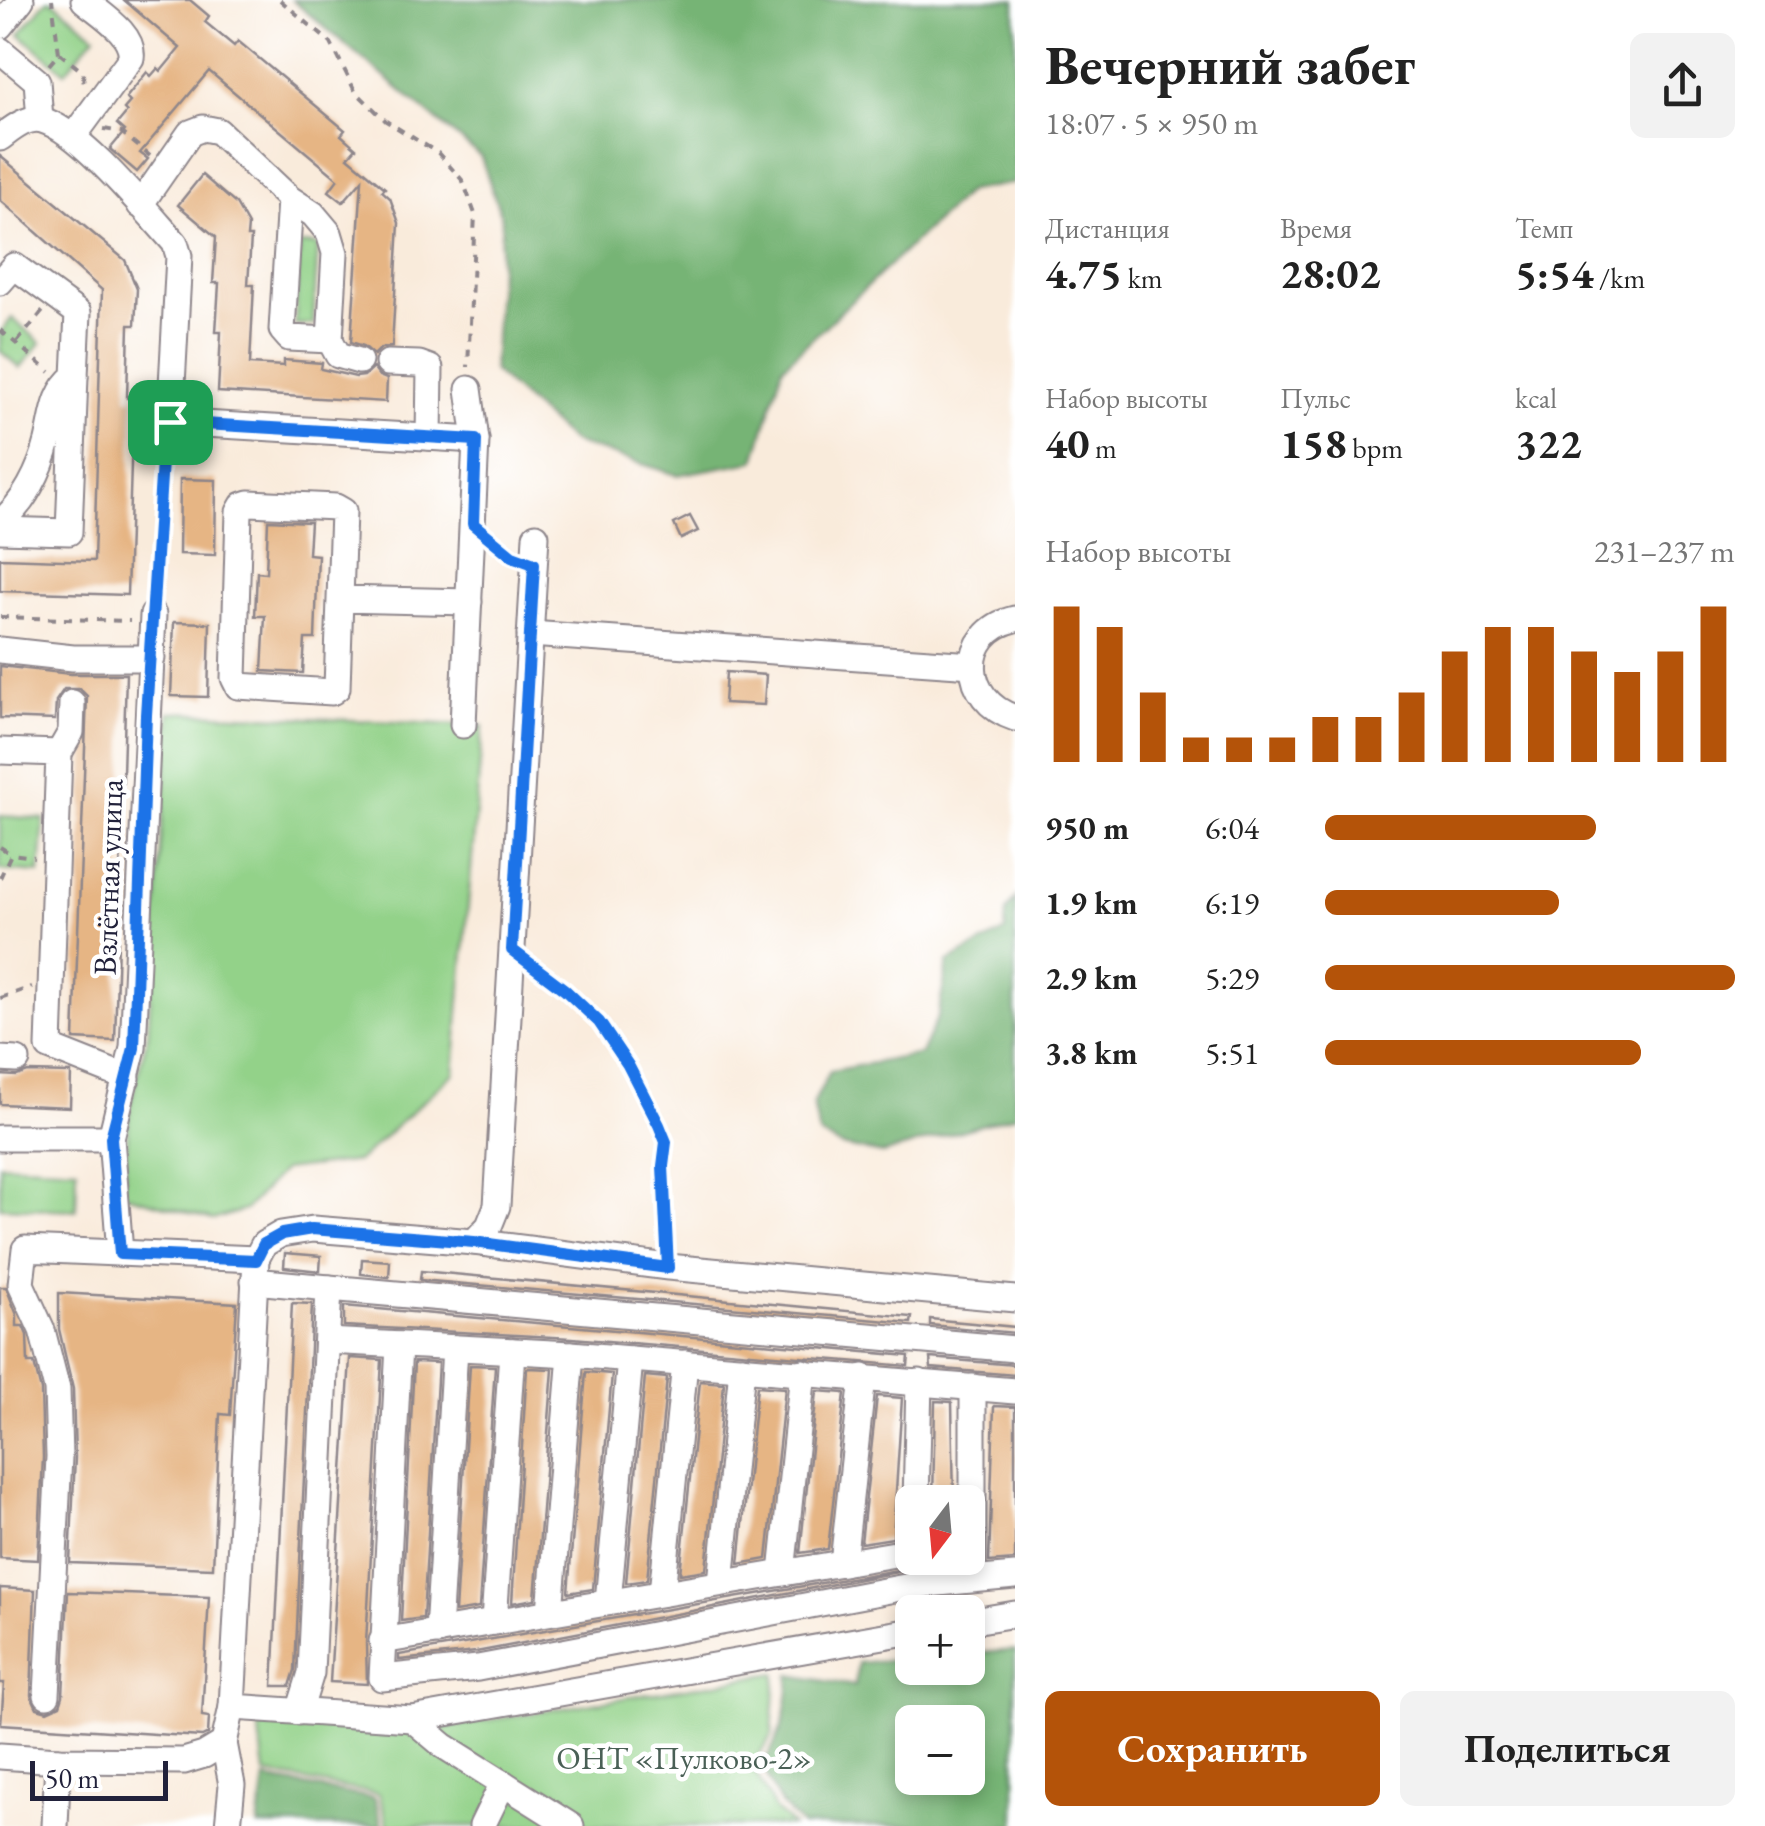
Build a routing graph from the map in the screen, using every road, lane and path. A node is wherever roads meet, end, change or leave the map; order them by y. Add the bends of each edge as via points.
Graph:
1 (21, 0) edge
2 (52, 0) edge
3 (84, 0) edge
4 (280, 0) edge
5 (0, 26) edge
6 (0, 50) edge
7 (59, 53) junction
8 (36, 81) junction
9 (40, 119) junction
10 (80, 126) junction
11 (0, 138) edge
12 (166, 168) junction
13 (290, 199) junction
14 (140, 205) junction
15 (0, 282) edge
16 (0, 330) edge
17 (26, 332) dead end
18 (330, 340) junction
19 (16, 343) junction
20 (359, 361) dead end
21 (388, 363) dead end
22 (70, 380) junction
23 (469, 389) joint
24 (170, 422) junction
25 (429, 437) junction
26 (476, 440) junction
27 (0, 522) edge
28 (473, 524) junction
29 (0, 530) edge
30 (536, 536) dead end
31 (534, 564) junction
32 (340, 599) junction
33 (470, 602) junction
34 (0, 618) edge
35 (1015, 618) edge
36 (153, 619) junction
37 (530, 634) junction
38 (0, 650) edge
39 (73, 658) junction
40 (152, 658) junction
41 (973, 665) junction
42 (1015, 718) edge
43 (463, 725) dead end
44 (0, 751) edge
45 (59, 752) junction
46 (0, 847) edge
47 (10, 854) junction
48 (55, 860) junction
49 (0, 878) edge
50 (512, 950) junction
51 (51, 980) junction
52 (0, 998) edge
53 (127, 1078) junction
54 (0, 1138) edge
55 (111, 1138) junction
56 (474, 1242) junction
57 (120, 1254) junction
58 (668, 1268) junction
59 (255, 1270) junction
60 (329, 1288) junction
61 (1015, 1299) edge
62 (327, 1340) junction
63 (399, 1345) junction
64 (455, 1348) junction
65 (1015, 1348) edge
66 (512, 1351) junction
67 (572, 1354) junction
68 (630, 1359) junction
69 (685, 1364) junction
70 (742, 1368) junction
71 (803, 1372) junction
72 (863, 1377) junction
73 (919, 1382) junction
74 (973, 1387) junction
75 (1015, 1391) edge
76 (916, 1485) edge
77 (895, 1552) edge
78 (843, 1563) junction
79 (782, 1573) junction
80 (1015, 1576) edge
81 (973, 1579) junction
82 (722, 1583) junction
83 (662, 1593) junction
84 (608, 1602) junction
85 (550, 1612) junction
86 (1015, 1614) edge
87 (985, 1619) edge
88 (494, 1622) junction
89 (438, 1632) junction
90 (895, 1634) edge
91 (382, 1641) junction
92 (48, 1695) dead end
93 (232, 1708) junction
94 (298, 1712) junction
95 (412, 1719) junction
96 (224, 1744) junction
97 (0, 1756) edge
98 (58, 1760) junction
99 (503, 1784) junction
100 (55, 1826) edge
101 (228, 1826) edge
102 (482, 1826) edge
103 (571, 1826) edge

1 - 5 street
2 - 7 path
3 - 10 street via 132,49
4 - 23 path via 331,43 355,91 386,121 438,153 462,182 475,214
6 - 8 street
7 - 8 path
7 - 10 path via 83,72
8 - 9 street
9 - 10 street
9 - 11 street
10 - 12 path via 121,132
10 - 14 street
12 - 13 street via 190,133 218,131
12 - 14 street
13 - 18 street via 328,233 334,253
13 - 18 street via 282,330 288,338
14 - 24 street via 178,256
15 - 22 street via 14,266 78,312
16 - 19 path
17 - 19 path
18 - 20 street via 338,356
19 - 22 path
21 - 25 street via 430,368
22 - 27 street via 55,404 32,480
22 - 29 street via 70,532
23 - 26 street
24 - 25 street
24 - 36 path
25 - 26 street
26 - 28 street
28 - 31 path via 512,556
28 - 33 street
30 - 31 street
31 - 37 street
32 - 32 street via 343,511 242,505 238,686 337,688
32 - 33 street
33 - 43 street
34 - 36 path
35 - 41 street via 988,632
36 - 40 street, Взлётная улица
37 - 41 street
37 - 50 street
38 - 39 street
39 - 40 street
39 - 45 street via 71,732
40 - 53 street, Взлётная улица via 134,1048
41 - 42 street via 984,700
44 - 45 street
45 - 48 street
46 - 47 path
47 - 48 path
47 - 49 path
48 - 51 street
50 - 56 street via 497,1206
50 - 58 path via 599,1022 659,1125 666,1142
51 - 52 path
51 - 53 street via 49,1048
53 - 55 street, Взлётная улица
54 - 55 street
55 - 57 street, Взлётная улица
56 - 58 street
56 - 59 street via 312,1229 264,1244
57 - 59 street
57 - 92 street via 24,1249 21,1284 58,1389
58 - 61 street
59 - 60 street
59 - 93 street
60 - 62 street
60 - 65 street
62 - 63 street
62 - 94 street via 311,1673
63 - 64 street
63 - 91 street
64 - 66 street
64 - 89 street
66 - 67 street
66 - 88 street
67 - 68 street
67 - 85 street
68 - 69 street
68 - 84 street
69 - 70 street
69 - 83 street
70 - 71 street
70 - 82 street
71 - 72 street
71 - 79 street
72 - 73 street
72 - 78 street
73 - 74 street
73 - 76 street
74 - 75 street
74 - 81 street
77 - 78 street
78 - 79 street
79 - 82 street
80 - 81 street
81 - 91 street via 478,1668 382,1678
82 - 83 street
83 - 84 street
84 - 85 street
85 - 88 street
86 - 87 street
88 - 89 street
89 - 91 street
90 - 95 street
93 - 94 street
93 - 96 street
94 - 95 street
95 - 99 street
96 - 98 street via 152,1769
96 - 101 street via 232,1786
97 - 98 street
98 - 100 street
99 - 102 street
99 - 103 street

